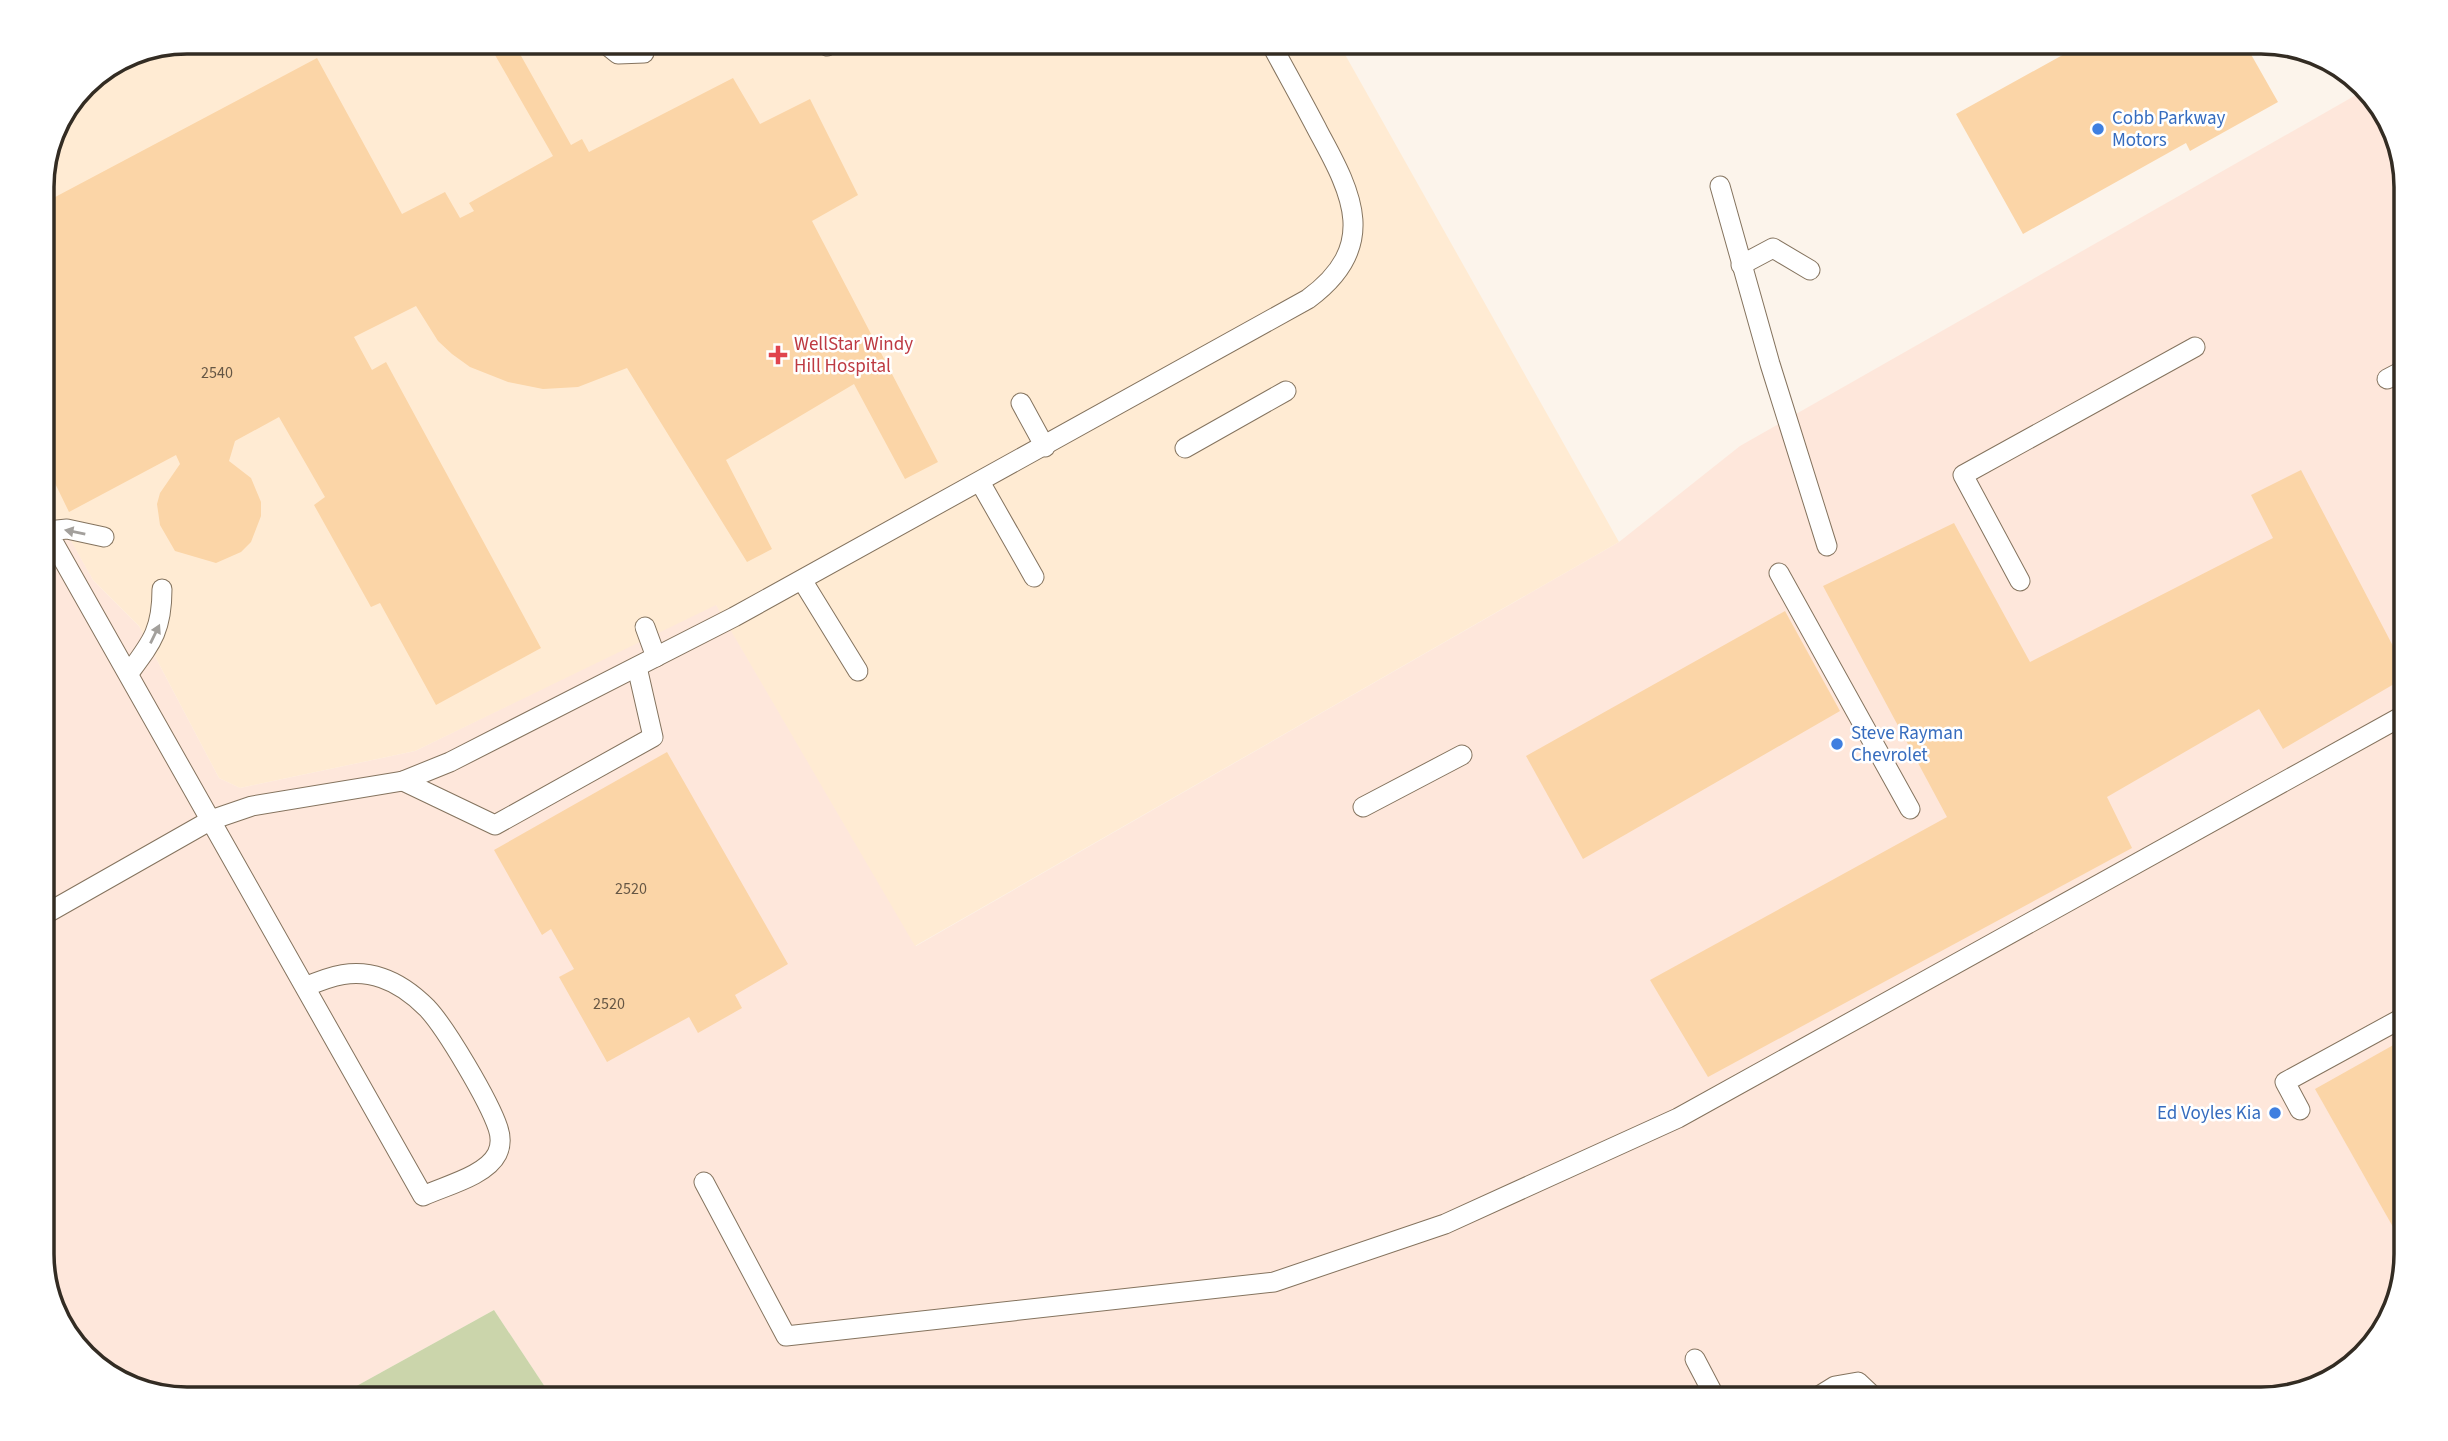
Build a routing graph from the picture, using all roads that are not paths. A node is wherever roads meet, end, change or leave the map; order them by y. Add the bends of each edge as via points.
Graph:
1 (1276, 54) edge
2 (1720, 186) dead end
3 (1741, 265) junction
4 (1810, 270) dead end
5 (2195, 347) dead end
6 (2393, 376) edge
7 (2387, 379) dead end
8 (1286, 391) dead end
9 (1021, 403) dead end
10 (1045, 447) junction
11 (1185, 448) dead end
12 (980, 482) junction
13 (55, 531) edge
14 (104, 537) dead end
15 (55, 545) edge
16 (1827, 546) dead end
17 (1779, 573) dead end
18 (1034, 577) dead end
19 (802, 580) junction
20 (2020, 581) dead end
21 (162, 589) dead end
22 (645, 627) dead end
23 (656, 657) junction
24 (637, 667) junction
25 (858, 671) dead end
26 (129, 673) junction
27 (2394, 721) edge
28 (1462, 755) dead end
29 (403, 781) junction
30 (1363, 807) dead end
31 (1910, 809) dead end
32 (211, 820) junction
33 (55, 909) edge
34 (305, 987) junction
35 (2394, 1023) edge
36 (2300, 1110) dead end
37 (704, 1182) dead end
38 (1695, 1359) dead end
39 (1710, 1387) edge
40 (1833, 1387) edge
41 (1863, 1387) edge

1 - 10 lane via 1351,198 1353,226 1344,257 1308,299
2 - 3 lane
3 - 4 lane via 1773,248
3 - 16 lane
5 - 20 lane via 1963,475
6 - 7 lane
8 - 11 lane
9 - 10 lane
10 - 12 lane
12 - 18 lane
12 - 19 lane
14 -> 13 lane
15 -> 26 lane
17 - 31 lane
19 - 23 lane
19 - 25 lane
26 -> 21 lane via 156,636 162,617
22 - 23 lane
23 - 24 lane
24 - 29 lane via 450,762
24 - 29 lane via 653,737 495,825
26 - 32 lane
27 - 37 lane via 1678,1118 1445,1224 1275,1282 786,1336
28 - 30 lane
29 - 32 lane via 252,806
32 - 33 lane
32 - 34 lane
34 - 34 lane via 334,975 365,974 399,985 420,1002 446,1033 494,1120 500,1138 494,1159 423,1196
35 - 36 lane via 2285,1082
38 - 39 lane
40 - 41 lane via 1858,1382

